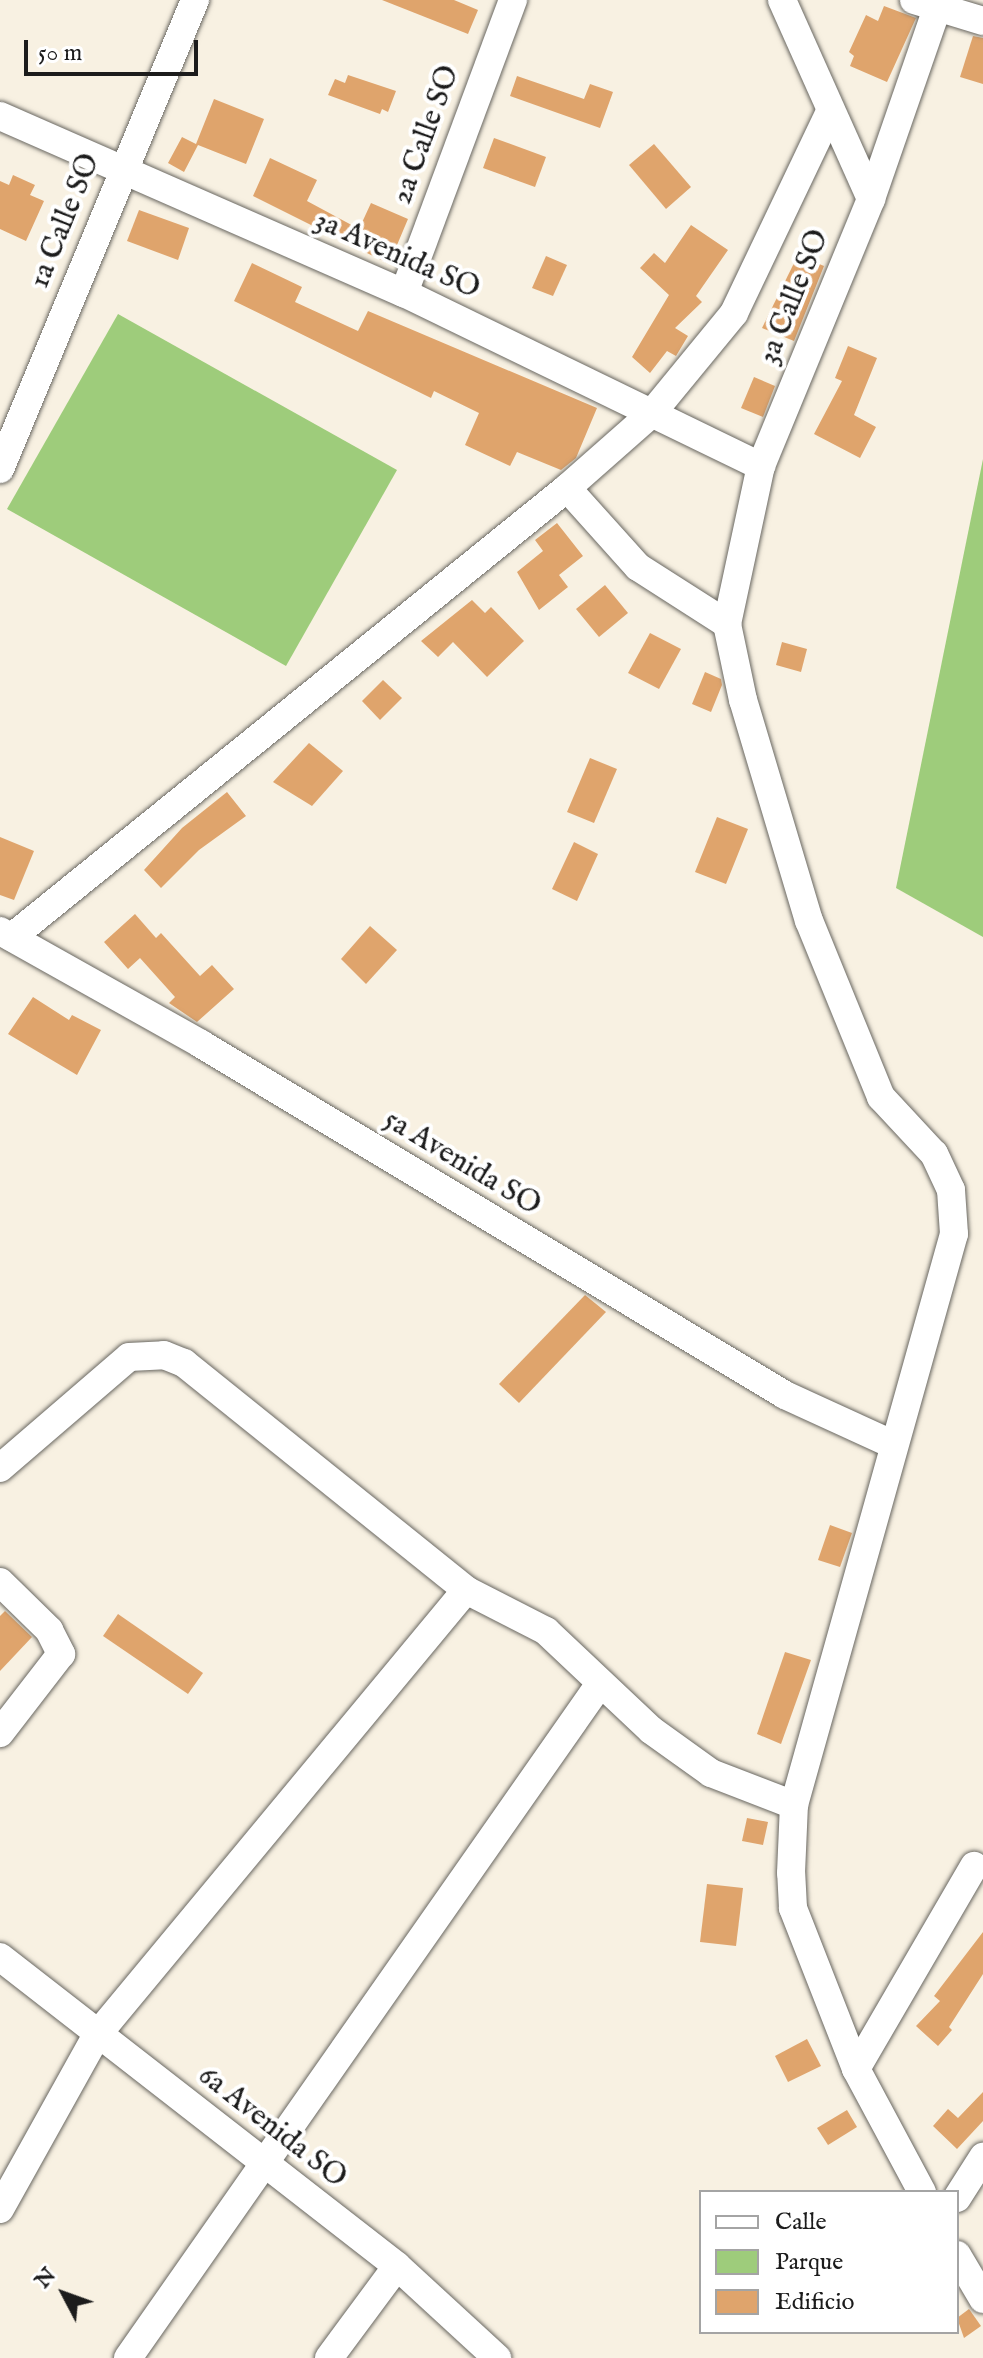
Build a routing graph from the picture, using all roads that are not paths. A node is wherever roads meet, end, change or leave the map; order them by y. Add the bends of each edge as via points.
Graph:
1 (195, 0) edge
2 (513, 0) edge
3 (782, 0) edge
4 (930, 3) edge
5 (983, 21) edge
6 (829, 114) junction
7 (0, 116) edge
8 (123, 171) junction
9 (871, 199) junction
10 (404, 293) junction
11 (652, 413) junction
12 (761, 466) junction
13 (0, 469) edge
14 (567, 488) junction
15 (727, 624) junction
16 (6, 934) edge
17 (892, 1444) junction
18 (0, 1468) edge
19 (0, 1582) edge
20 (466, 1590) junction
21 (599, 1685) junction
22 (0, 1733) edge
23 (794, 1805) junction
24 (974, 1866) dead end
25 (0, 1957) edge
26 (97, 2035) junction
27 (856, 2069) junction
28 (983, 2157) edge
29 (264, 2164) junction
30 (921, 2190) edge
31 (959, 2195) edge
32 (0, 2209) edge
33 (959, 2258) edge
34 (397, 2266) junction
35 (983, 2299) edge
36 (128, 2358) edge
37 (329, 2358) edge
38 (497, 2358) edge

1 - 8 street, 1a Calle SO
2 - 10 street, 2a Calle SO
3 - 6 street
4 - 5 street
4 - 9 street, 3a Calle SO
6 - 9 street
6 - 11 street via 734,313
7 - 8 street, 3a Avenida SO
8 - 10 street, 3a Avenida SO
8 - 13 street, 1a Calle SO
9 - 12 street, 3a Calle SO
10 - 11 street, 3a Avenida SO
11 - 12 street, 3a Avenida SO
11 - 14 street
12 - 15 street, 3a Calle SO
14 - 15 street via 638,567
14 - 16 street
15 - 17 street via 743,700 809,921 881,1097 934,1154 951,1190 954,1234
16 - 17 street, 5a Avenida SO via 772,1387
17 - 23 street
18 - 20 street via 129,1357 164,1355 184,1363
19 - 22 street via 49,1630 61,1654
20 - 21 street via 546,1631
20 - 26 street
21 - 23 street via 711,1773
21 - 29 street
23 - 27 street via 793,1908
24 - 27 street
25 - 26 street, 6a Avenida SO
26 - 29 street, 6a Avenida SO
26 - 32 street
27 - 30 street
28 - 31 street
29 - 34 street, 6a Avenida SO
29 - 36 street
33 - 35 street
34 - 37 street
34 - 38 street, 6a Avenida SO

